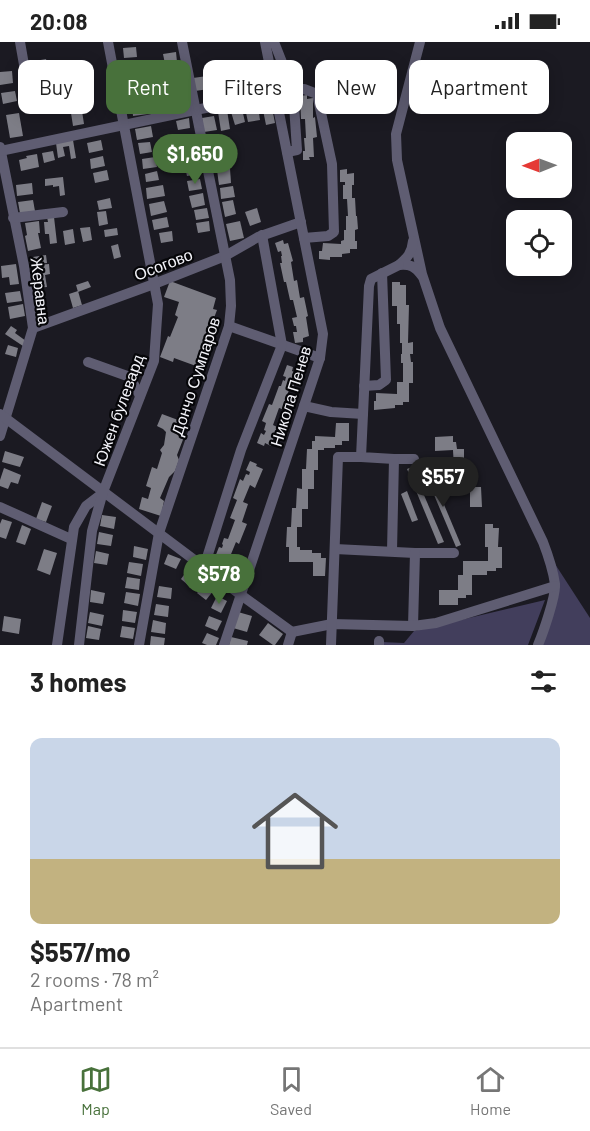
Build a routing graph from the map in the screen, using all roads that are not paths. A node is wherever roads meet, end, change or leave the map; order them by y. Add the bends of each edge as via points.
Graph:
1 (20, 42) edge
2 (108, 42) edge
3 (182, 42) edge
4 (265, 42) edge
5 (274, 42) edge
6 (420, 42) edge
7 (23, 60) edge
8 (269, 60) edge
9 (281, 60) edge
10 (303, 89) edge
11 (203, 109) edge
12 (195, 110) junction
13 (280, 114) edge
14 (295, 114) edge
15 (123, 126) junction
16 (0, 150) edge
17 (287, 152) junction
18 (63, 212) dead end
19 (13, 218) junction
20 (301, 222) junction
21 (413, 233) junction
22 (262, 236) junction
23 (304, 238) junction
24 (225, 256) junction
25 (399, 265) junction
26 (382, 273) junction
27 (424, 278) junction
28 (154, 284) junction
29 (33, 327) junction
30 (229, 327) junction
31 (282, 345) junction
32 (320, 358) junction
33 (88, 362) dead end
34 (364, 386) junction
35 (140, 396) junction
36 (304, 406) junction
37 (363, 414) junction
38 (3, 416) edge
39 (0, 436) edge
40 (361, 457) junction
41 (394, 459) junction
42 (414, 459) dead end
43 (103, 492) junction
44 (0, 507) edge
45 (159, 533) junction
46 (71, 539) junction
47 (335, 549) junction
48 (392, 551) junction
49 (415, 553) junction
50 (454, 553) dead end
51 (204, 567) junction
52 (555, 586) junction
53 (241, 595) junction
54 (332, 624) junction
55 (413, 626) junction
56 (292, 632) junction
57 (57, 645) edge
58 (79, 645) edge
59 (139, 645) edge
60 (224, 645) edge
61 (288, 645) edge
62 (331, 645) edge
63 (538, 645) edge

1 - 7 street
2 - 15 street, Южен булевард
3 - 12 street, Дончо Сумпаров
4 - 8 street, Никола Пенев
5 - 9 street
6 - 21 street via 396,134 397,160
10 - 23 street via 317,94 332,164 334,232 328,237
11 - 12 street
12 - 15 street
12 - 24 street, Дончо Сумпаров
13 - 17 street, Никола Пенев
14 - 17 street via 297,150
15 - 16 street
15 - 28 street, Южен булевард
16 - 19 street, Жеравна
17 - 20 street, Никола Пенев
18 - 19 street
19 - 29 street, Жеравна
20 - 22 street, Осогово
20 - 23 street, Никола Пенев
21 - 25 street via 412,250
21 - 27 street
22 - 24 street, Осогово
22 - 31 street
23 - 32 street, Никола Пенев via 323,334
24 - 28 street, Осогово
24 - 30 street, Дончо Сумпаров via 230,280
25 - 26 street
25 - 27 street via 409,264
26 - 34 street via 371,279 369,286
26 - 34 street via 386,380
27 - 52 street via 440,328 543,542
28 - 29 street, Осогово
28 - 35 street, Южен булевард via 158,304 154,360
29 - 38 street, Жеравна
30 - 31 street
30 - 45 street, Дончо Сумпаров
31 - 32 street
31 - 51 street
32 - 36 street, Никола Пенев
33 - 35 street via 130,377
34 - 37 street
35 - 43 street, Южен булевард
36 - 37 street
36 - 53 street, Никола Пенев
37 - 40 street
38 - 39 street, Жеравна
38 - 43 street
40 - 41 street
40 - 47 street via 338,458
41 - 42 street
41 - 48 street
43 - 45 street
43 - 46 street via 86,506
43 - 58 street, Южен булевард via 92,531
44 - 46 street
45 - 51 street
45 - 59 street, Дончо Сумпаров
46 - 57 street
47 - 48 street
47 - 54 street
48 - 49 street
49 - 50 street
49 - 55 street
51 - 53 street
52 - 55 street via 448,620
52 - 63 street
53 - 56 street
53 - 60 street, Никола Пенев
54 - 55 street
54 - 56 street
54 - 62 street
56 - 61 street

